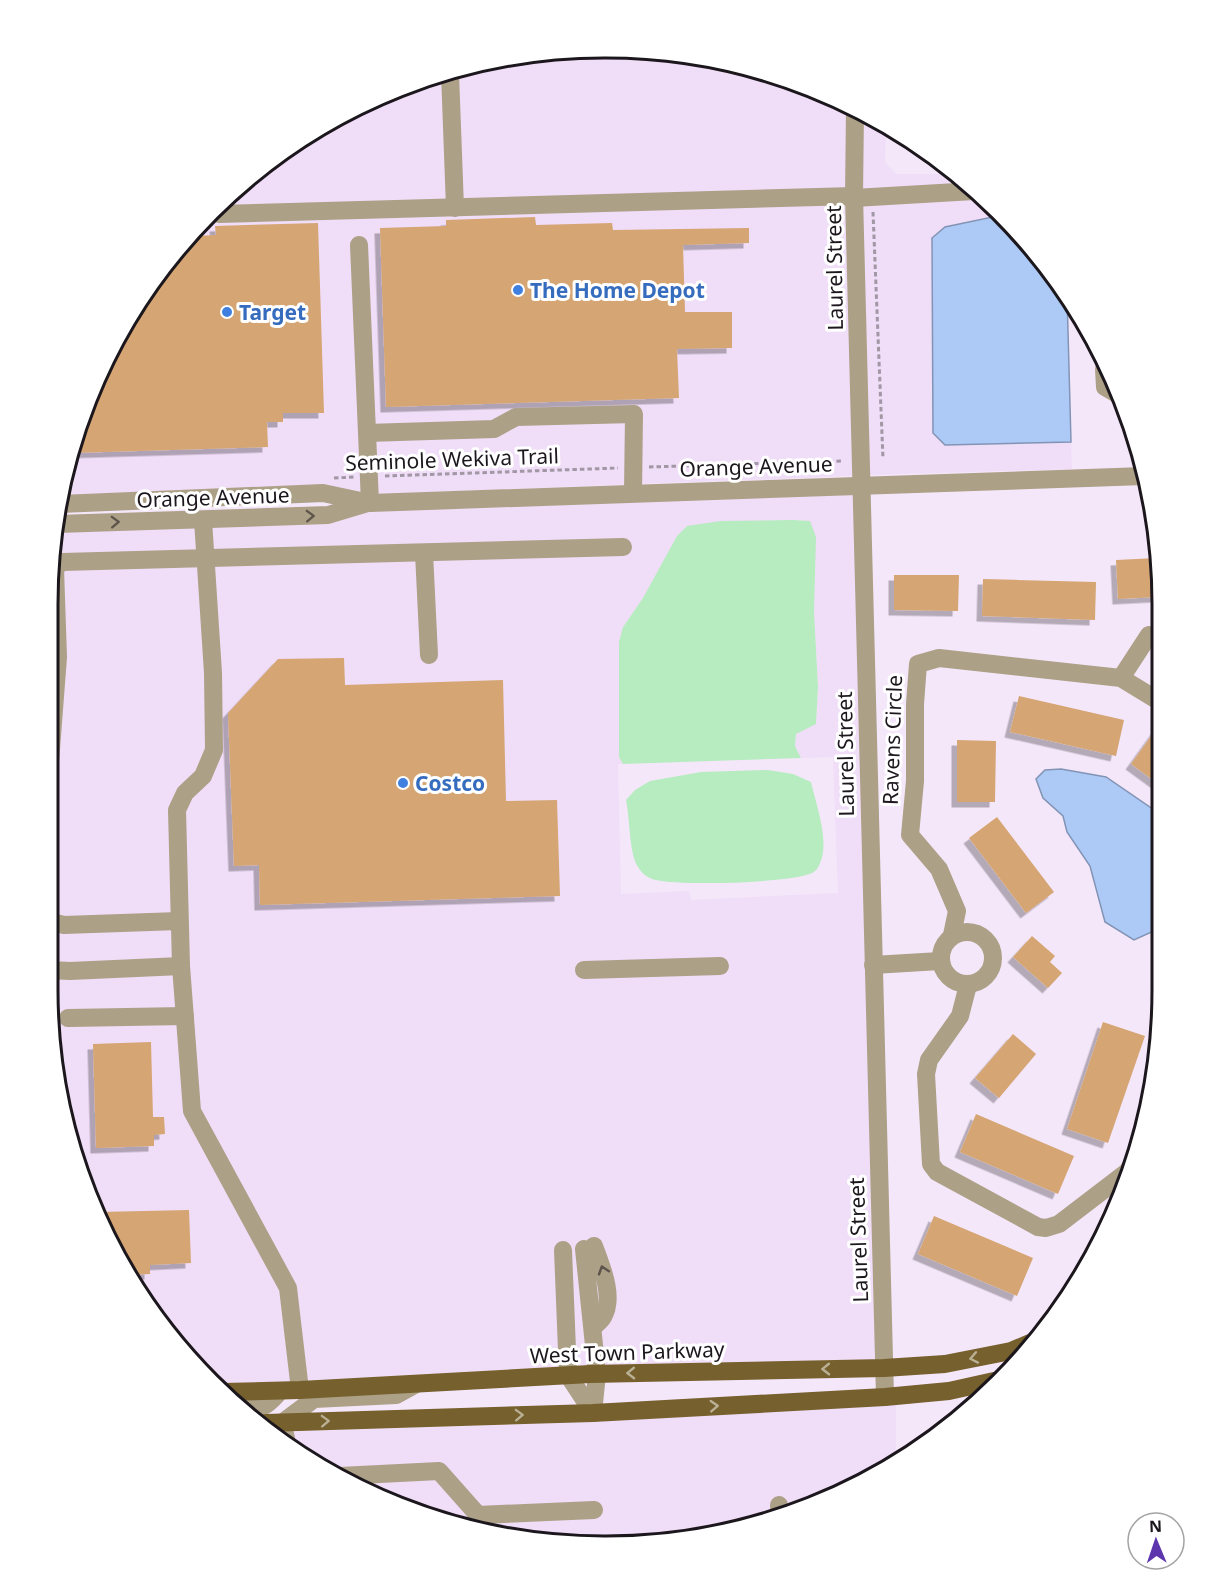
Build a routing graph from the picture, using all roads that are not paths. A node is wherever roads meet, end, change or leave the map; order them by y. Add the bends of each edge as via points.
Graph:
1 (450, 81) edge
2 (855, 119) edge
3 (962, 192) edge
4 (854, 197) junction
5 (455, 208) junction
6 (224, 214) edge
7 (359, 244) dead end
8 (367, 433) junction
9 (1136, 476) edge
10 (861, 484) junction
11 (633, 493) junction
12 (370, 502) junction
13 (68, 504) edge
14 (203, 520) junction
15 (65, 524) edge
16 (623, 547) dead end
17 (424, 553) junction
18 (206, 558) junction
19 (60, 563) edge
20 (1152, 637) edge
21 (429, 655) dead end
22 (1121, 678) junction
23 (1152, 696) edge
24 (179, 921) junction
25 (58, 924) edge
26 (952, 935) junction
27 (940, 961) junction
28 (873, 964) junction
29 (181, 966) junction
30 (720, 966) dead end
31 (58, 970) edge
32 (584, 970) dead end
33 (968, 985) junction
34 (185, 1016) junction
35 (68, 1018) dead end
36 (1117, 1180) edge
37 (589, 1248) dead end
38 (563, 1250) dead end
39 (1017, 1348) edge
40 (884, 1368) junction
41 (597, 1374) junction
42 (568, 1375) junction
43 (416, 1383) junction
44 (983, 1383) edge
45 (280, 1390) junction
46 (300, 1390) junction
47 (235, 1392) edge
48 (885, 1397) junction
49 (254, 1409) edge
50 (593, 1413) junction
51 (278, 1428) edge
52 (354, 1475) edge
53 (594, 1510) dead end
54 (474, 1520) edge
55 (479, 1522) edge

1 - 5 street
2 - 4 street, Laurel Street
3 - 4 street
4 - 5 street
4 - 10 street, Laurel Street
5 - 6 street
7 - 8 street
8 - 11 street via 495,429 516,417 634,414
8 - 12 street
9 - 10 street, Orange Avenue
10 - 11 street, Orange Avenue
10 - 28 street, Laurel Street
11 - 12 street, Orange Avenue
12 - 13 street, Orange Avenue via 323,493
14 -> 12 street, Orange Avenue via 328,515
15 -> 14 street, Orange Avenue
14 - 18 street
16 - 17 street
17 - 18 street
17 - 21 street
18 - 19 street
18 - 24 street via 214,750 204,776 185,793 177,810
20 - 22 street via 1149,635
22 - 23 street, Ravens Circle
22 - 26 street, Ravens Circle via 939,658 918,664 910,835 939,869 957,911
24 - 25 street
24 - 29 street
26 - 27 street, Ravens Circle via 943,945
26 - 33 street via 966,931 980,934 990,944 994,957 991,971 981,981
27 - 28 street
27 - 33 street via 954,982
28 - 40 street, Laurel Street
29 - 31 street
29 - 34 street
30 - 32 street
33 - 36 street via 960,1016 929,1060 926,1074 931,1164 938,1172 1046,1228 1059,1224
34 - 35 street
34 - 46 street via 192,1111 288,1288
41 -> 37 street
38 - 42 street
39 -> 40 main road, West Town Parkway via 945,1364
40 -> 41 main road, West Town Parkway
40 - 48 street, Laurel Street
41 - 42 main road, West Town Parkway
41 - 50 street
42 - 43 main road, West Town Parkway
42 - 50 street
43 - 46 main road, West Town Parkway
43 - 51 street via 396,1395 314,1399
44 - 48 main road
45 - 46 main road, West Town Parkway
45 - 47 main road, West Town Parkway
45 - 49 street via 271,1403
50 -> 48 main road
51 -> 50 main road
52 - 54 street via 439,1471
53 - 55 street

